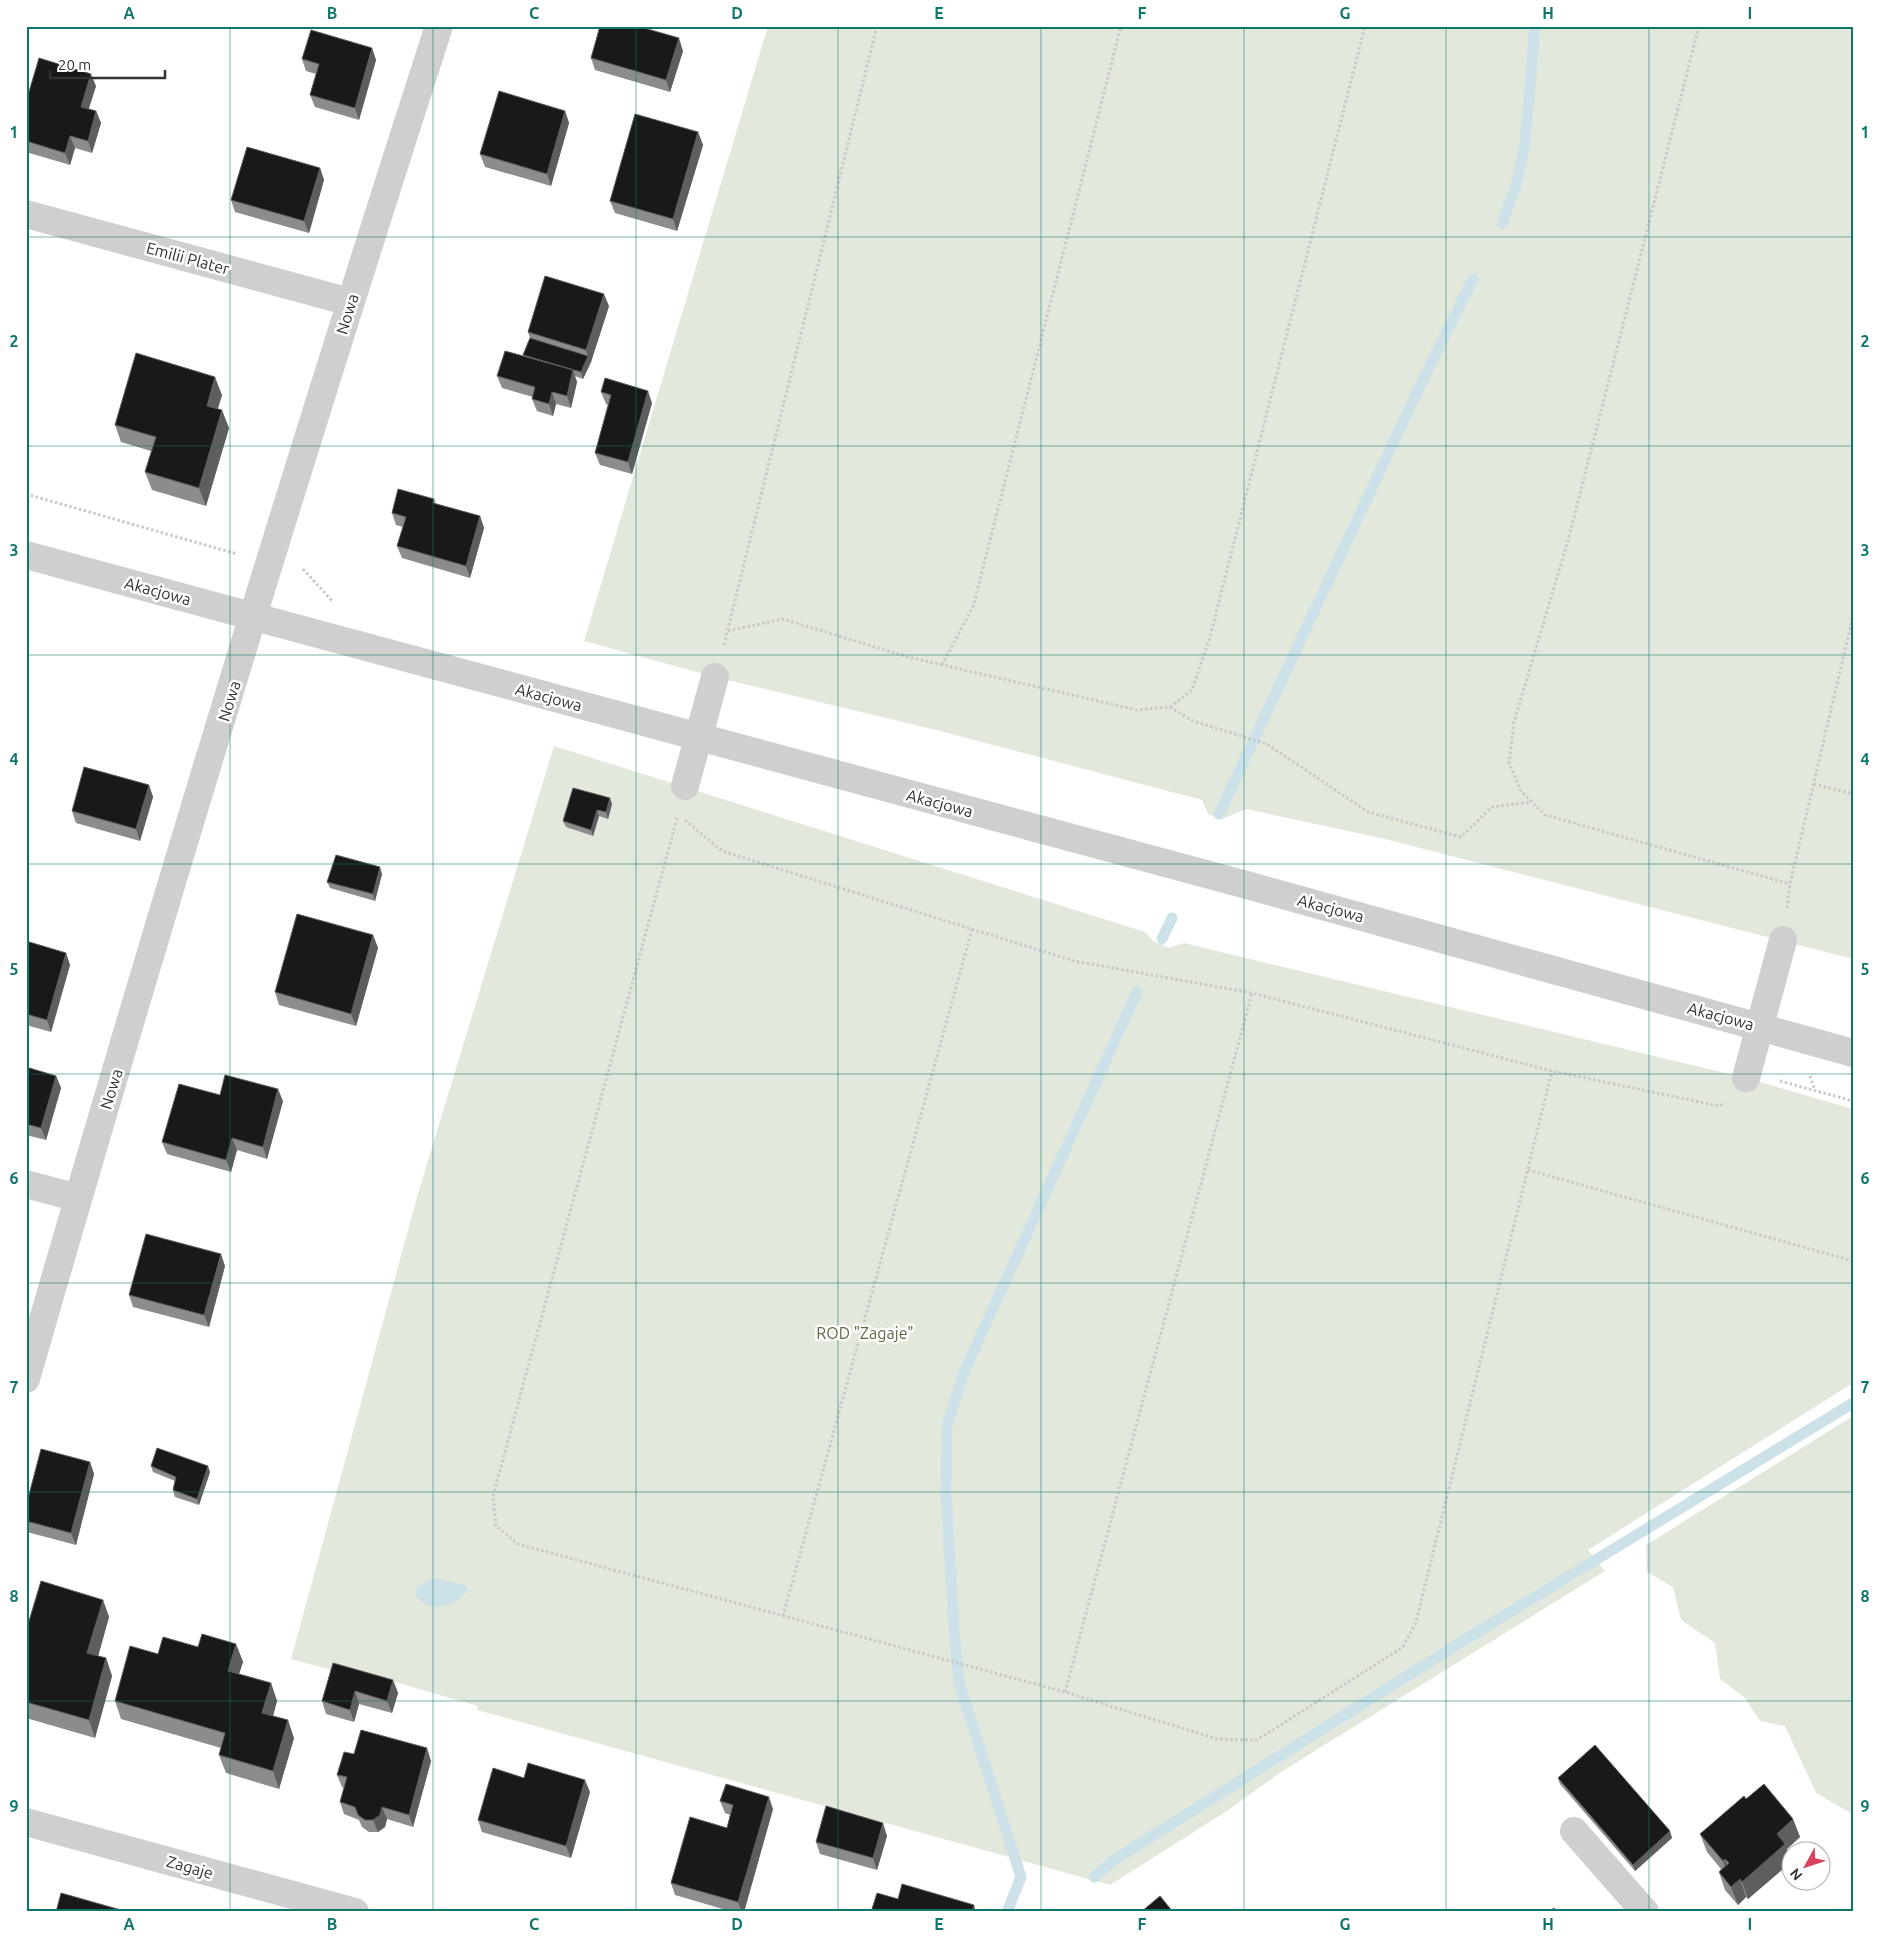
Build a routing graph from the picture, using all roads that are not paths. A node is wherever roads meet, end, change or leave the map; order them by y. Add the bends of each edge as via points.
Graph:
1 (439, 26) edge
2 (26, 214) edge
3 (350, 302) junction
4 (26, 555) edge
5 (254, 617) junction
6 (715, 676) road end
7 (698, 738) junction
8 (685, 786) dead end
9 (1783, 940) road end
10 (1760, 1026) junction
11 (1853, 1053) edge
12 (1747, 1076) road end
13 (26, 1184) edge
14 (78, 1198) junction
15 (26, 1379) edge
16 (26, 1822) edge
17 (1574, 1831) dead end
18 (355, 1912) edge
19 (1645, 1912) edge

1 - 3 street, Nowa
2 - 3 street, Emilii Plater
3 - 5 street, Nowa
4 - 5 street, Akacjowa
5 - 7 street, Akacjowa
5 - 14 street, Nowa
6 - 7 street
7 - 8 street
7 - 10 street, Akacjowa
9 - 10 street
10 - 11 street, Akacjowa
10 - 12 street
13 - 14 street
14 - 15 street, Nowa
16 - 18 street, Zagaje
17 - 19 street

